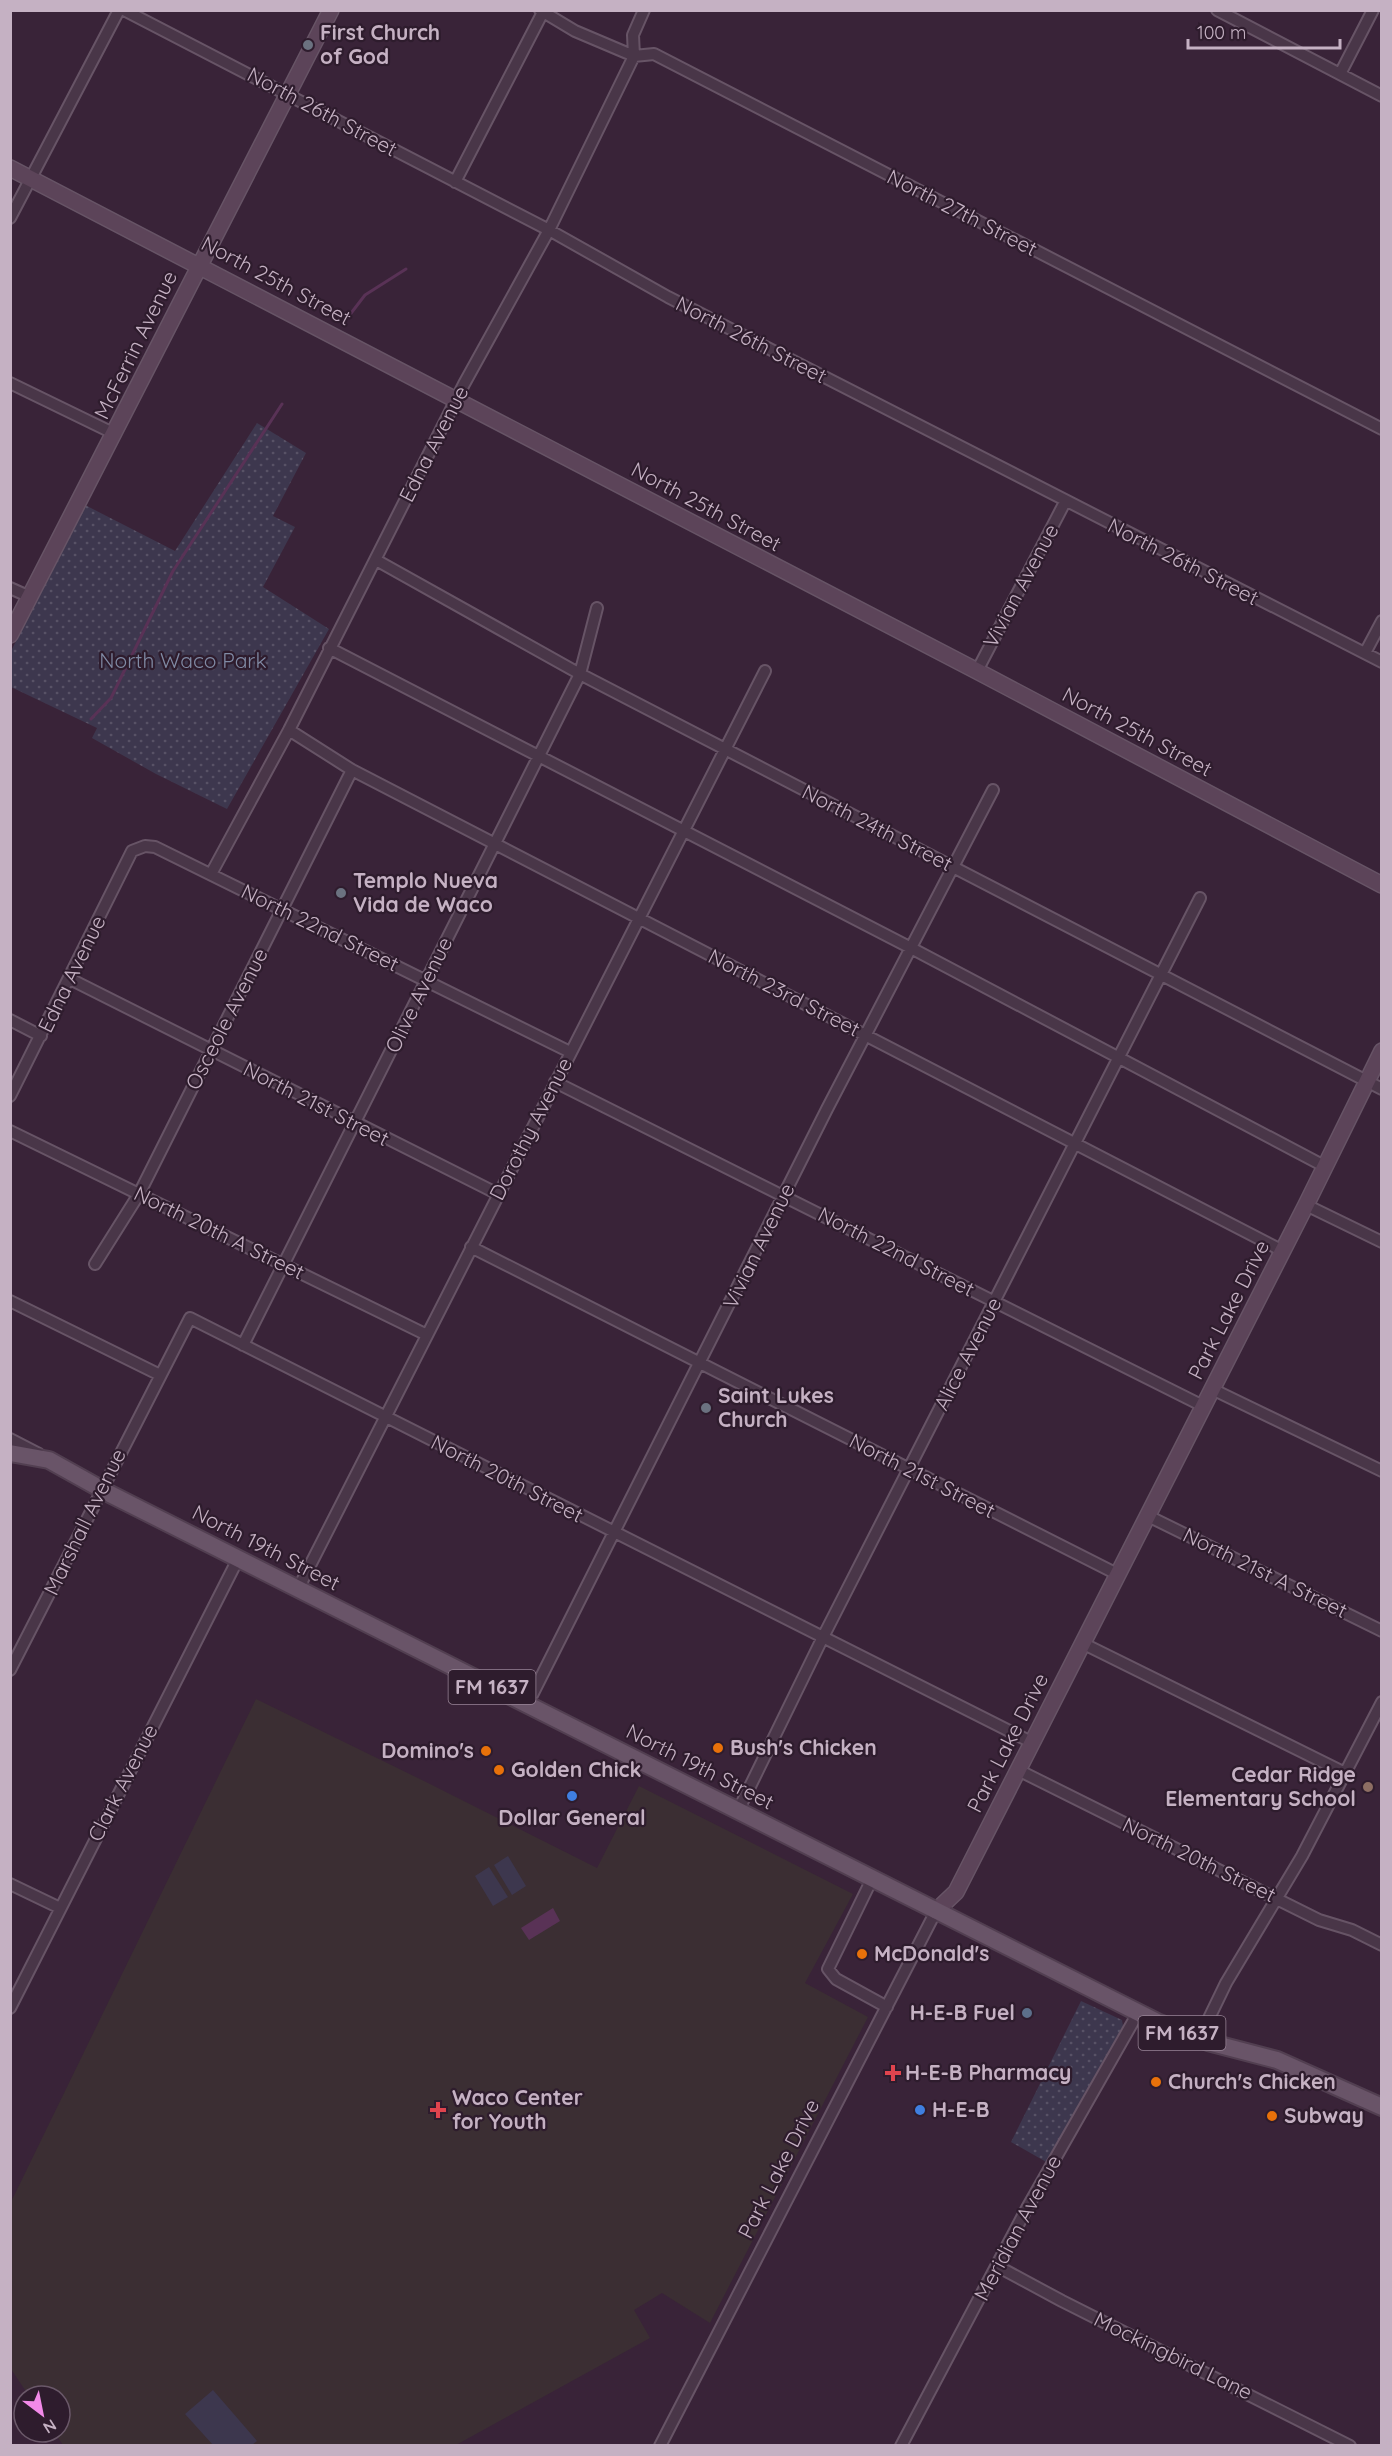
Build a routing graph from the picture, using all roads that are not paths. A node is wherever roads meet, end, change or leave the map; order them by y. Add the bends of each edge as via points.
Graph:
1 (119, 10) edge
2 (124, 10) edge
3 (331, 10) edge
4 (644, 10) edge
5 (1217, 10) edge
6 (1373, 10) edge
7 (542, 11) edge
8 (634, 56) junction
9 (1340, 74) junction
10 (288, 94) junction
11 (1382, 96) edge
12 (10, 168) edge
13 (31, 178) junction
14 (455, 182) junction
15 (10, 218) edge
16 (549, 230) junction
17 (199, 265) junction
18 (10, 383) edge
19 (457, 400) junction
20 (1382, 429) edge
21 (115, 434) junction
22 (1065, 502) junction
23 (376, 560) junction
24 (10, 588) edge
25 (30, 597) junction
26 (597, 608) dead end
27 (1382, 621) edge
28 (10, 635) edge
29 (329, 648) junction
30 (1365, 653) junction
31 (1382, 662) edge
32 (765, 670) dead end
33 (977, 671) junction
34 (580, 674) junction
35 (289, 730) junction
36 (725, 750) junction
37 (539, 756) junction
38 (352, 770) junction
39 (993, 790) dead end
40 (684, 830) junction
41 (495, 844) junction
42 (132, 851) joint
43 (953, 868) junction
44 (211, 874) junction
45 (1382, 885) edge
46 (1200, 898) dead end
47 (282, 909) junction
48 (638, 918) junction
49 (911, 948) junction
50 (1161, 976) junction
51 (70, 979) junction
52 (427, 980) junction
53 (10, 1020) edge
54 (41, 1036) junction
55 (865, 1036) junction
56 (210, 1051) junction
57 (570, 1052) junction
58 (1382, 1052) edge
59 (1120, 1057) junction
60 (1366, 1080) junction
61 (555, 1082) junction
62 (1382, 1089) edge
63 (10, 1096) edge
64 (355, 1124) junction
65 (10, 1131) edge
66 (1075, 1144) junction
67 (1324, 1166) junction
68 (139, 1194) junction
69 (498, 1194) junction
70 (784, 1196) junction
71 (1306, 1205) junction
72 (1382, 1242) edge
73 (471, 1247) junction
74 (1283, 1251) junction
75 (95, 1263) dead end
76 (284, 1265) junction
77 (10, 1301) edge
78 (995, 1302) junction
79 (427, 1335) junction
80 (243, 1345) junction
81 (700, 1363) junction
82 (159, 1375) junction
83 (1212, 1389) junction
84 (1203, 1406) junction
85 (386, 1418) junction
86 (10, 1438) edge
87 (10, 1453) edge
88 (49, 1460) junction
89 (909, 1470) junction
90 (1382, 1471) edge
91 (101, 1489) junction
92 (1148, 1516) junction
93 (613, 1532) junction
94 (238, 1559) junction
95 (1117, 1574) junction
96 (298, 1589) junction
97 (1382, 1631) edge
98 (823, 1637) junction
99 (1082, 1643) junction
100 (10, 1670) edge
101 (1382, 1702) edge
102 (527, 1705) junction
103 (1031, 1742) junction
104 (1018, 1770) junction
105 (1345, 1773) junction
106 (738, 1811) junction
107 (872, 1879) junction
108 (10, 1884) edge
109 (1277, 1899) junction
110 (60, 1908) junction
111 (936, 1911) junction
112 (1382, 1945) edge
113 (887, 2007) junction
114 (10, 2008) edge
115 (1138, 2013) junction
116 (1199, 2039) junction
117 (1382, 2107) edge
118 (997, 2266) junction
119 (660, 2445) edge
120 (901, 2445) edge
121 (1350, 2445) edge

1 - 13 street
2 - 10 street, North 26th Street
3 - 10 street, McFerrin Avenue
4 - 8 street, Edna Avenue via 633,35
5 - 9 street
6 - 9 street
7 - 8 street, North 27th Street via 575,31
7 - 14 street
8 - 16 street, Edna Avenue
8 - 20 street, North 27th Street via 654,54
9 - 11 street
10 - 14 street, North 26th Street
10 - 17 street, McFerrin Avenue
12 - 13 street, North 25th Street
13 - 15 street
13 - 17 street, North 25th Street
14 - 16 street, North 26th Street
16 - 19 street, Edna Avenue
16 - 22 street, North 26th Street via 668,297
17 - 19 street, North 25th Street
17 - 21 street, McFerrin Avenue
18 - 21 street
19 - 23 street, Edna Avenue
19 - 33 street, North 25th Street
21 - 25 street, McFerrin Avenue
22 - 30 street, North 26th Street
22 - 33 street, Vivian Avenue
23 - 29 street, Edna Avenue
23 - 34 street, North 24th Street
24 - 25 street
25 - 28 street, McFerrin Avenue
26 - 34 street, Olive Avenue
27 - 30 street
29 - 35 street, Edna Avenue
29 - 37 street
30 - 31 street, North 26th Street
32 - 36 street, Dorothy Avenue
33 - 45 street, North 25th Street
34 - 36 street, North 24th Street
34 - 37 street, Olive Avenue
35 - 38 street, North 23rd Street
35 - 44 street, Edna Avenue
36 - 40 street, Dorothy Avenue
36 - 43 street, North 24th Street
37 - 40 street
37 - 41 street, Olive Avenue
38 - 41 street, North 23rd Street
38 - 47 street, Osceole Avenue
39 - 43 street, Vivian Avenue
40 - 48 street, Dorothy Avenue
40 - 49 street
41 - 48 street, North 23rd Street
41 - 52 street, Olive Avenue
42 - 44 street, North 22nd Street via 155,847
42 - 51 street, Edna Avenue
43 - 49 street, Vivian Avenue
43 - 50 street, North 24th Street
44 - 47 street, North 22nd Street
46 - 50 street, Alice Avenue
47 - 52 street, North 22nd Street
47 - 56 street, Osceole Avenue
48 - 55 street, North 23rd Street
48 - 57 street, Dorothy Avenue
49 - 55 street, Vivian Avenue
49 - 59 street
50 - 59 street, Alice Avenue
50 - 60 street, North 24th Street
51 - 54 street, Edna Avenue
51 - 56 street, North 21st Street
52 - 57 street, North 22nd Street
52 - 64 street, Olive Avenue
53 - 54 street
54 - 63 street, Edna Avenue
55 - 66 street, North 23rd Street
55 - 70 street, Vivian Avenue
56 - 64 street, North 21st Street
56 - 68 street, Osceole Avenue
57 - 61 street, Dorothy Avenue
58 - 60 street, Park Lake Drive
59 - 66 street, Alice Avenue
59 - 67 street
60 - 62 street, North 24th Street
60 - 67 street, Park Lake Drive
61 - 69 street, Dorothy Avenue
61 - 70 street, North 22nd Street
64 - 69 street, North 21st Street
64 - 76 street, Olive Avenue
65 - 68 street, North 20th A Street
66 - 74 street, North 23rd Street
66 - 78 street, Alice Avenue
67 - 71 street, Park Lake Drive
68 - 75 street, Osceole Avenue
68 - 76 street, North 20th A Street
69 - 73 street, Dorothy Avenue
70 - 78 street, North 22nd Street
70 - 81 street, Vivian Avenue
71 - 72 street
71 - 74 street, Park Lake Drive
73 - 79 street, Dorothy Avenue
73 - 81 street, North 21st Street
74 - 83 street, Park Lake Drive
76 - 79 street, North 20th A Street
76 - 80 street, Olive Avenue
77 - 82 street
78 - 84 street, North 22nd Street
78 - 89 street, Alice Avenue
79 - 85 street, Dorothy Avenue
80 - 82 street, North 20th Street via 190,1318
80 - 85 street, North 20th Street
81 - 89 street, North 21st Street
81 - 93 street, Vivian Avenue
82 - 91 street, Marshall Avenue
83 - 84 street, Park Lake Drive
83 - 90 street
84 - 92 street, Park Lake Drive
85 - 93 street, North 20th Street
85 - 96 street, Dorothy Avenue
86 - 88 street, North 19th Street
87 - 88 main road, FM 1637
88 - 91 main road, North 19th Street / FM 1637
89 - 95 street, North 21st Street
89 - 98 street, Alice Avenue
91 - 94 main road, North 19th Street / FM 1637
91 - 100 street, Marshall Avenue
92 - 95 street, Park Lake Drive
92 - 97 street, North 21st A Street
93 - 98 street, North 20th Street
93 - 102 street, Vivian Avenue
94 - 96 main road, North 19th Street / FM 1637
94 - 110 street, Clark Avenue
95 - 99 street, Park Lake Drive
96 - 102 main road, North 19th Street / FM 1637
98 - 103 street, North 20th Street
98 - 106 street, Alice Avenue
99 - 103 street, Park Lake Drive
99 - 105 street
101 - 105 street
102 - 106 main road, North 19th Street / FM 1637
103 - 104 street, Park Lake Drive
104 - 109 street, North 20th Street
104 - 111 street, Park Lake Drive via 956,1892
105 - 109 street
106 - 107 main road, North 19th Street / FM 1637
107 - 111 main road, North 19th Street / FM 1637
107 - 113 street via 828,1969 836,1979
108 - 110 street
109 - 112 street, North 20th Street
109 - 116 street via 1236,1965
110 - 114 street, Clark Avenue
111 - 113 street, Park Lake Drive
111 - 115 main road, North 19th Street / FM 1637
113 - 119 street, Park Lake Drive
115 - 116 main road, North 19th Street / FM 1637
115 - 118 street, Meridian Avenue
116 - 117 main road, North 19th Street / FM 1637 via 1283,2062
118 - 120 street, Meridian Avenue
118 - 121 street, Mockingbird Lane

